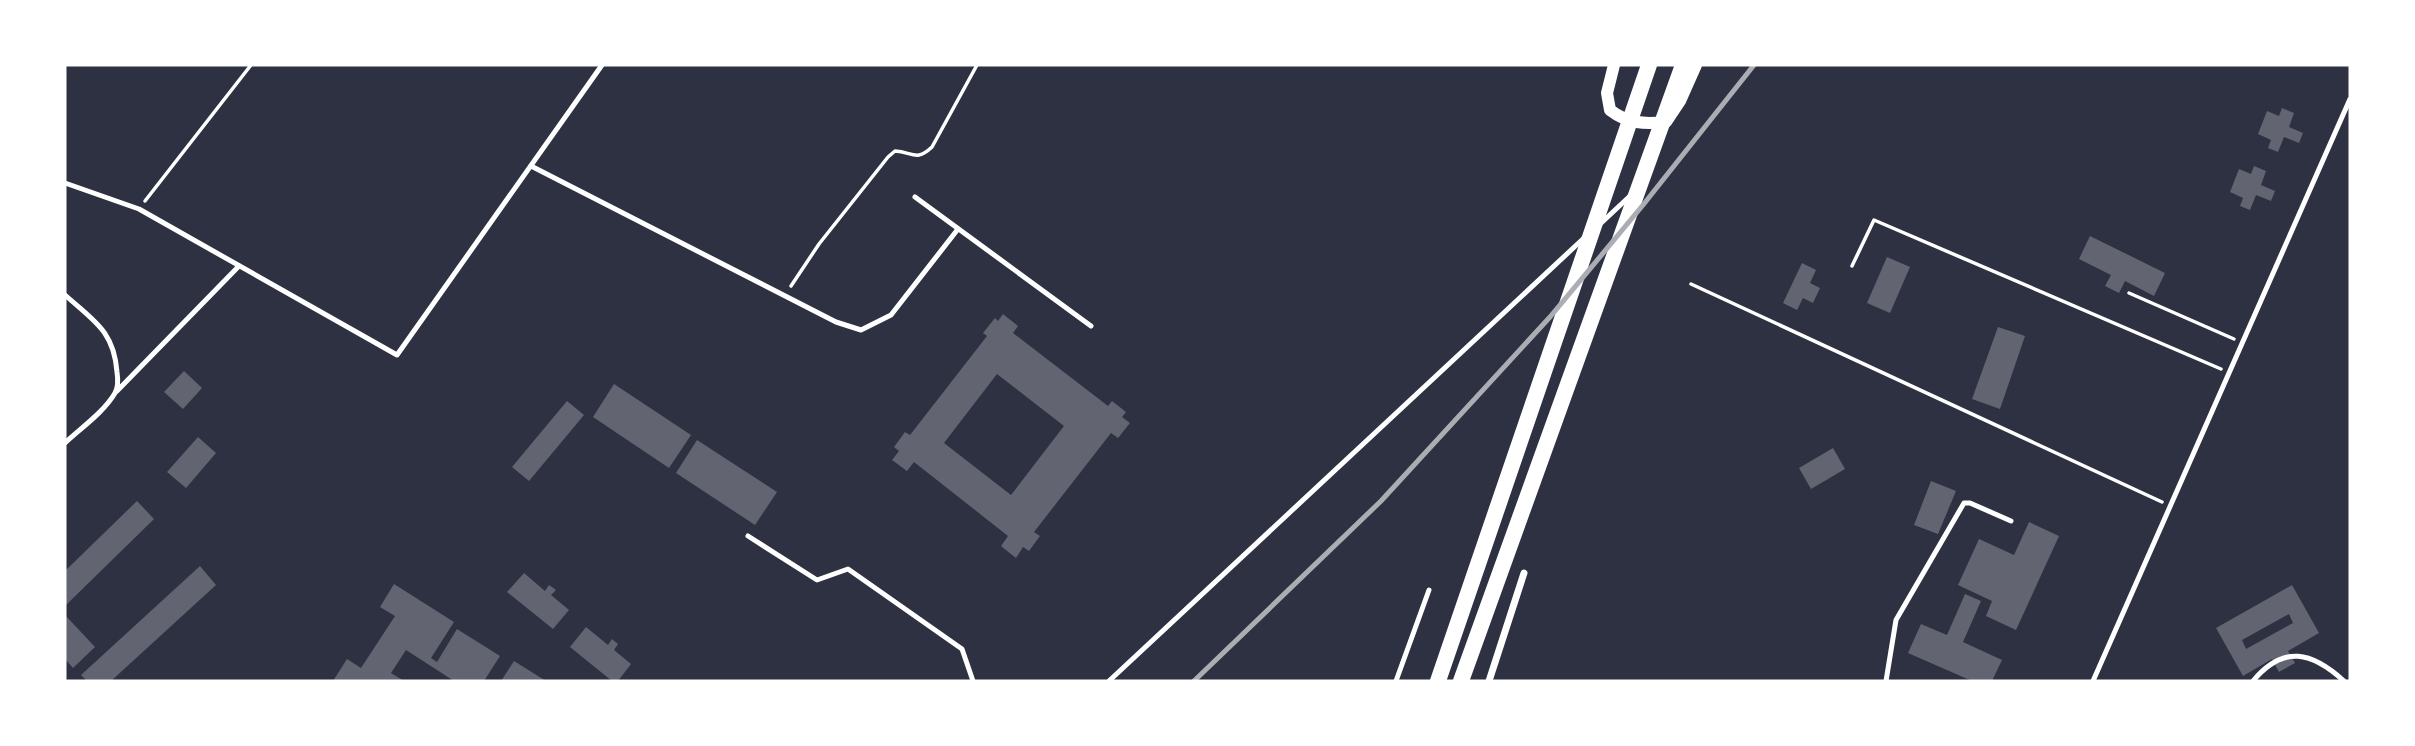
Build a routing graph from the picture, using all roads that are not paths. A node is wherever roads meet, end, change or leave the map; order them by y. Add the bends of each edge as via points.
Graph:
1 (602, 65) edge
2 (1614, 65) edge
3 (1649, 65) edge
4 (1683, 65) edge
5 (1696, 65) edge
6 (2350, 99) edge
7 (1666, 122) junction
8 (531, 166) junction
9 (65, 183) edge
10 (915, 197) dead end
11 (958, 229) junction
12 (239, 266) junction
13 (65, 296) edge
14 (1091, 326) dead end
15 (117, 391) junction
16 (65, 443) edge
17 (2011, 521) dead end
18 (748, 536) dead end
19 (1524, 573) dead end
20 (1429, 590) dead end
21 (973, 681) edge
22 (1109, 681) edge
23 (1396, 681) edge
24 (1438, 681) edge
25 (1461, 681) edge
26 (1489, 681) edge
27 (1886, 681) edge
28 (2093, 681) edge
29 (2253, 681) edge
30 (2344, 681) edge

1 - 8 lane
2 - 7 street via 1606,93 1609,110 1621,119 1644,124
3 - 24 main road
4 - 25 main road
5 - 7 street
6 - 28 lane
7 - 22 lane via 1653,162 1638,188
8 - 11 lane via 836,322 861,330 891,315
8 - 12 lane via 397,355
9 - 12 lane via 139,209
10 - 11 lane
11 - 14 lane
12 - 15 lane
13 - 15 lane via 105,331 115,352
15 - 16 lane
17 - 27 lane via 1964,503 1896,620
18 - 21 lane via 817,580 848,569 962,649
19 - 26 street
20 - 23 lane
29 - 30 lane via 2280,659 2302,655 2325,664

